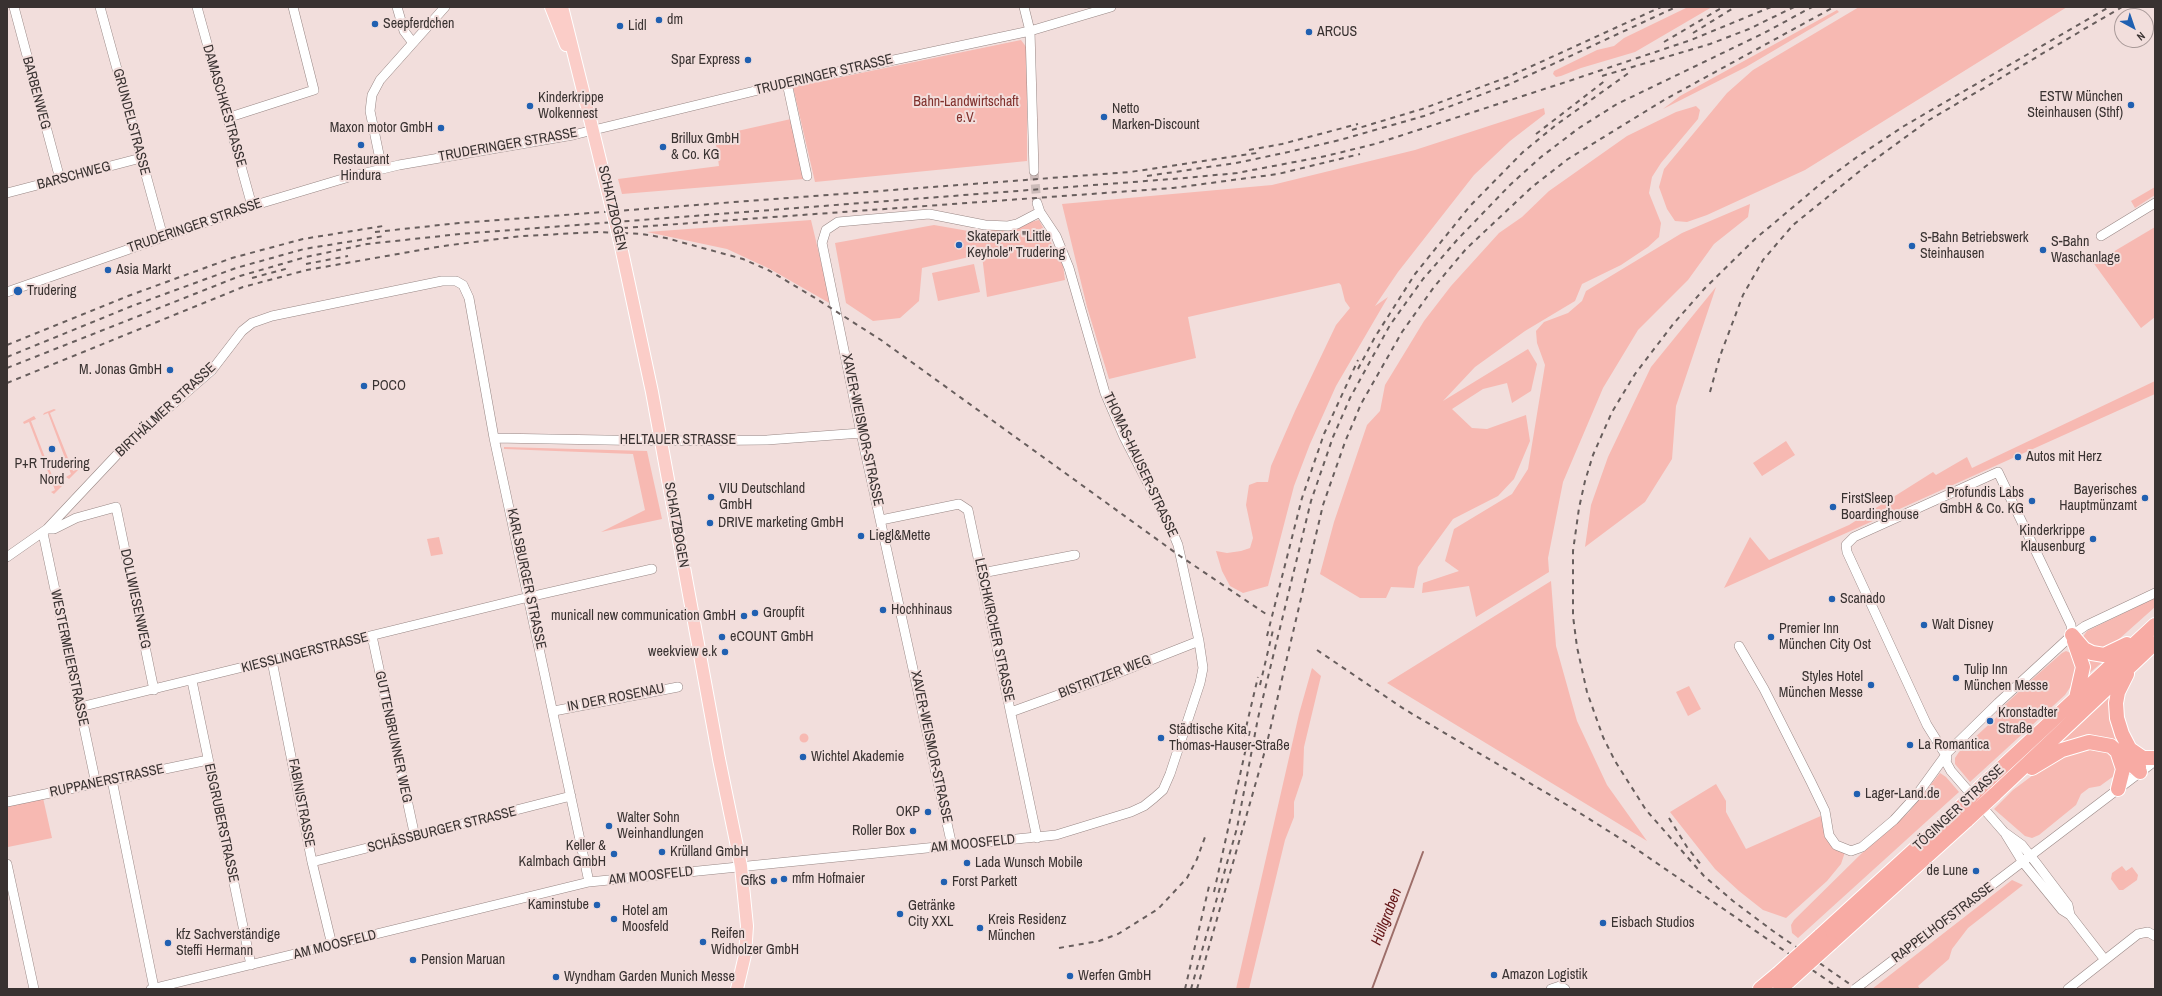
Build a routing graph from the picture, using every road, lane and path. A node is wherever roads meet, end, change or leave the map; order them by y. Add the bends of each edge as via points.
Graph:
1 (14, 7) edge
2 (100, 7) edge
3 (197, 7) edge
4 (293, 7) edge
5 (398, 7) edge
6 (445, 7) edge
7 (551, 7) edge
8 (562, 7) edge
9 (1024, 7) edge
10 (1111, 7) edge
11 (1030, 31) junction
12 (413, 43) junction
13 (575, 66) junction
14 (787, 83) junction
15 (227, 118) junction
16 (141, 158) junction
17 (382, 168) junction
18 (1034, 171) tunnel mouth
19 (807, 176) dead end
20 (60, 179) junction
21 (7, 193) edge
22 (2155, 203) edge
23 (252, 206) junction
24 (1039, 207) joint
25 (2101, 236) dead end
26 (163, 237) junction
27 (456, 282) joint
28 (7, 292) edge
29 (861, 433) junction
30 (494, 438) junction
31 (661, 441) junction
32 (116, 508) joint
33 (67, 509) junction
34 (76, 518) junction
35 (881, 520) junction
36 (45, 531) junction
37 (1074, 555) dead end
38 (7, 557) edge
39 (652, 569) dead end
40 (982, 574) junction
41 (2155, 593) edge
42 (529, 597) junction
43 (2152, 634) edge
44 (2072, 635) junction
45 (372, 636) junction
46 (1199, 641) junction
47 (1739, 646) dead end
48 (272, 660) junction
49 (2131, 666) junction
50 (192, 681) junction
51 (678, 687) dead end
52 (154, 690) junction
53 (2075, 699) junction
54 (80, 707) junction
55 (554, 711) junction
56 (1011, 712) junction
57 (2123, 750) junction
58 (1947, 757) junction
59 (2155, 758) edge
60 (208, 760) junction
61 (2155, 761) edge
62 (2140, 772) junction
63 (112, 780) junction
64 (2008, 782) junction
65 (96, 784) junction
66 (2118, 789) junction
67 (571, 796) junction
68 (1154, 798) joint
69 (7, 802) edge
70 (1962, 815) junction
71 (2004, 832) junction
72 (415, 837) junction
73 (1037, 838) junction
74 (952, 846) junction
75 (2030, 855) junction
76 (2022, 861) junction
77 (312, 862) junction
78 (7, 864) edge
79 (741, 866) junction
80 (589, 882) junction
81 (2070, 915) junction
82 (2155, 936) edge
83 (332, 945) junction
84 (2105, 960) junction
85 (251, 965) junction
86 (1782, 981) edge
87 (34, 989) edge
88 (153, 989) edge
89 (737, 989) edge
90 (1551, 989) edge
91 (1565, 989) edge
92 (1760, 989) edge
93 (1856, 989) edge
94 (2068, 989) edge

1 - 20 street, BARBENWEG
2 - 16 street, GRUNDELSTRASSE
3 - 15 street, DAMASCHKESTRASSE
4 - 15 street via 314,90
5 - 12 street via 404,31
6 - 12 street
7 - 13 main road, SCHATZBOGEN
8 - 13 main road, SCHATZBOGEN
9 - 11 street
10 - 11 street, TRUDERINGER STRASSE
11 - 14 street, TRUDERINGER STRASSE
11 - 18 street
12 - 17 street via 380,80 372,95 370,111
13 - 31 main road, SCHATZBOGEN, bridge via 620,242
14 - 17 street, TRUDERINGER STRASSE via 573,135
14 - 19 street
15 - 23 street, DAMASCHKESTRASSE
16 - 20 street, BARSCHWEG
16 - 26 street, GRUNDELSTRASSE
17 - 23 street, TRUDERINGER STRASSE
20 - 21 street, BARSCHWEG
22 - 25 street
23 - 26 street, TRUDERINGER STRASSE
24 - 29 street, XAVER-WEISMOR-STRASSE via 1017,224 1008,226 984,225 928,214 838,222 826,230 822,243
24 - 46 street, THOMAS-HAUSER-STRASSE via 1056,236 1068,268 1113,412 1176,539
26 - 28 street, TRUDERINGER STRASSE
27 - 30 street, KARLSBURGER STRASSE via 463,285 469,298
27 - 33 street, BIRTHÄLMER STRASSE via 442,281 377,294 272,316 252,323 242,331 212,370 126,445
29 - 31 street, HELTAUER STRASSE via 766,440
29 - 35 street, XAVER-WEISMOR-STRASSE
30 - 31 street, HELTAUER STRASSE
30 - 42 street, KARLSBURGER STRASSE
31 - 79 main road, SCHATZBOGEN
32 - 34 street, BIRTHÄLMER STRASSE
32 - 52 street, DOLLWIESENWEG
33 - 34 street
33 - 36 street, BIRTHÄLMER STRASSE
34 - 36 street, BIRTHÄLMER STRASSE
35 - 40 street, LESCHKIRCHER STRASSE via 959,504 968,510
35 - 74 street, XAVER-WEISMOR-STRASSE
36 - 38 street, BIRTHÄLMER STRASSE
36 - 54 street, WESTERMEIERSTRASSE
37 - 40 street
39 - 42 street, KIESSLINGERSTRASSE
40 - 56 street, LESCHKIRCHER STRASSE
41 - 44 street
42 - 45 street, KIESSLINGERSTRASSE
42 - 55 street, KARLSBURGER STRASSE
43 - 44 highway via 2104,655 2084,649
43 - 49 highway, TÖGINGER STRASSE
43 - 53 highway, TÖGINGER STRASSE
44 - 53 highway via 2083,667
44 - 58 street via 1998,703 1948,752
44 - 58 street via 2071,625 1998,472 1854,537 1846,544 1847,552 1927,724
45 - 48 street, KIESSLINGERSTRASSE
45 - 72 street, GUTTENBRUNNER WEG
46 - 56 street, BISTRITZER WEG
46 - 68 street, THOMAS-HAUSER-STRASSE via 1203,668 1200,683 1170,774 1163,790
47 - 58 street via 1764,689 1814,788 1825,812 1829,835 1836,845 1851,851 1857,850 1886,828
48 - 50 street, KIESSLINGERSTRASSE
48 - 77 street, FABINISTRASSE
49 - 57 highway via 2118,692 2116,703 2116,718
49 - 64 highway, TÖGINGER STRASSE
50 - 52 street, KIESSLINGERSTRASSE
50 - 60 street, EISGRUBERSTRASSE
51 - 55 street, IN DER ROSENAU
52 - 54 street, KIESSLINGERSTRASSE
53 - 70 highway, TÖGINGER STRASSE, bridge via 1984,784
54 - 65 street, WESTERMEIERSTRASSE
55 - 67 street, KARLSBURGER STRASSE
56 - 73 street, LESCHKIRCHER STRASSE
57 - 59 highway via 2143,758
57 - 62 highway
57 - 64 highway via 2101,743 2073,745
57 - 66 highway via 2123,769
58 - 71 street via 1946,762 1950,771
60 - 63 street, RUPPANERSTRASSE
60 - 85 street, EISGRUBERSTRASSE
61 - 62 street, RAPPELHOFSTRASSE
62 - 66 street, RAPPELHOFSTRASSE
63 - 65 street, RUPPANERSTRASSE
63 - 88 street
64 - 70 highway, TÖGINGER STRASSE, bridge via 1994,795
65 - 69 street, RUPPANERSTRASSE
66 - 75 street, RAPPELHOFSTRASSE
67 - 72 street, SCHÄSSBURGER STRASSE
67 - 80 street, KARLSBURGER STRASSE
68 - 73 street, AM MOOSFELD via 1131,812 1066,833
70 - 86 highway, TÖGINGER STRASSE, bridge
71 - 75 street via 2022,845
71 - 76 street
72 - 77 street, SCHÄSSBURGER STRASSE
73 - 74 street, AM MOOSFELD
74 - 79 street, AM MOOSFELD
75 - 76 street, RAPPELHOFSTRASSE
75 - 81 street via 2068,905
76 - 81 street via 2062,910
76 - 93 street, RAPPELHOFSTRASSE, bridge
77 - 83 street, FABINISTRASSE
78 - 87 street
79 - 80 street, AM MOOSFELD
79 - 89 main road, SCHATZBOGEN via 746,926 745,955
80 - 83 street, AM MOOSFELD
81 - 84 street
82 - 84 street via 2148,932 2138,934
83 - 85 street, AM MOOSFELD
84 - 94 street
85 - 88 street, AM MOOSFELD
86 - 92 highway, TÖGINGER STRASSE
90 - 91 street via 1560,986

